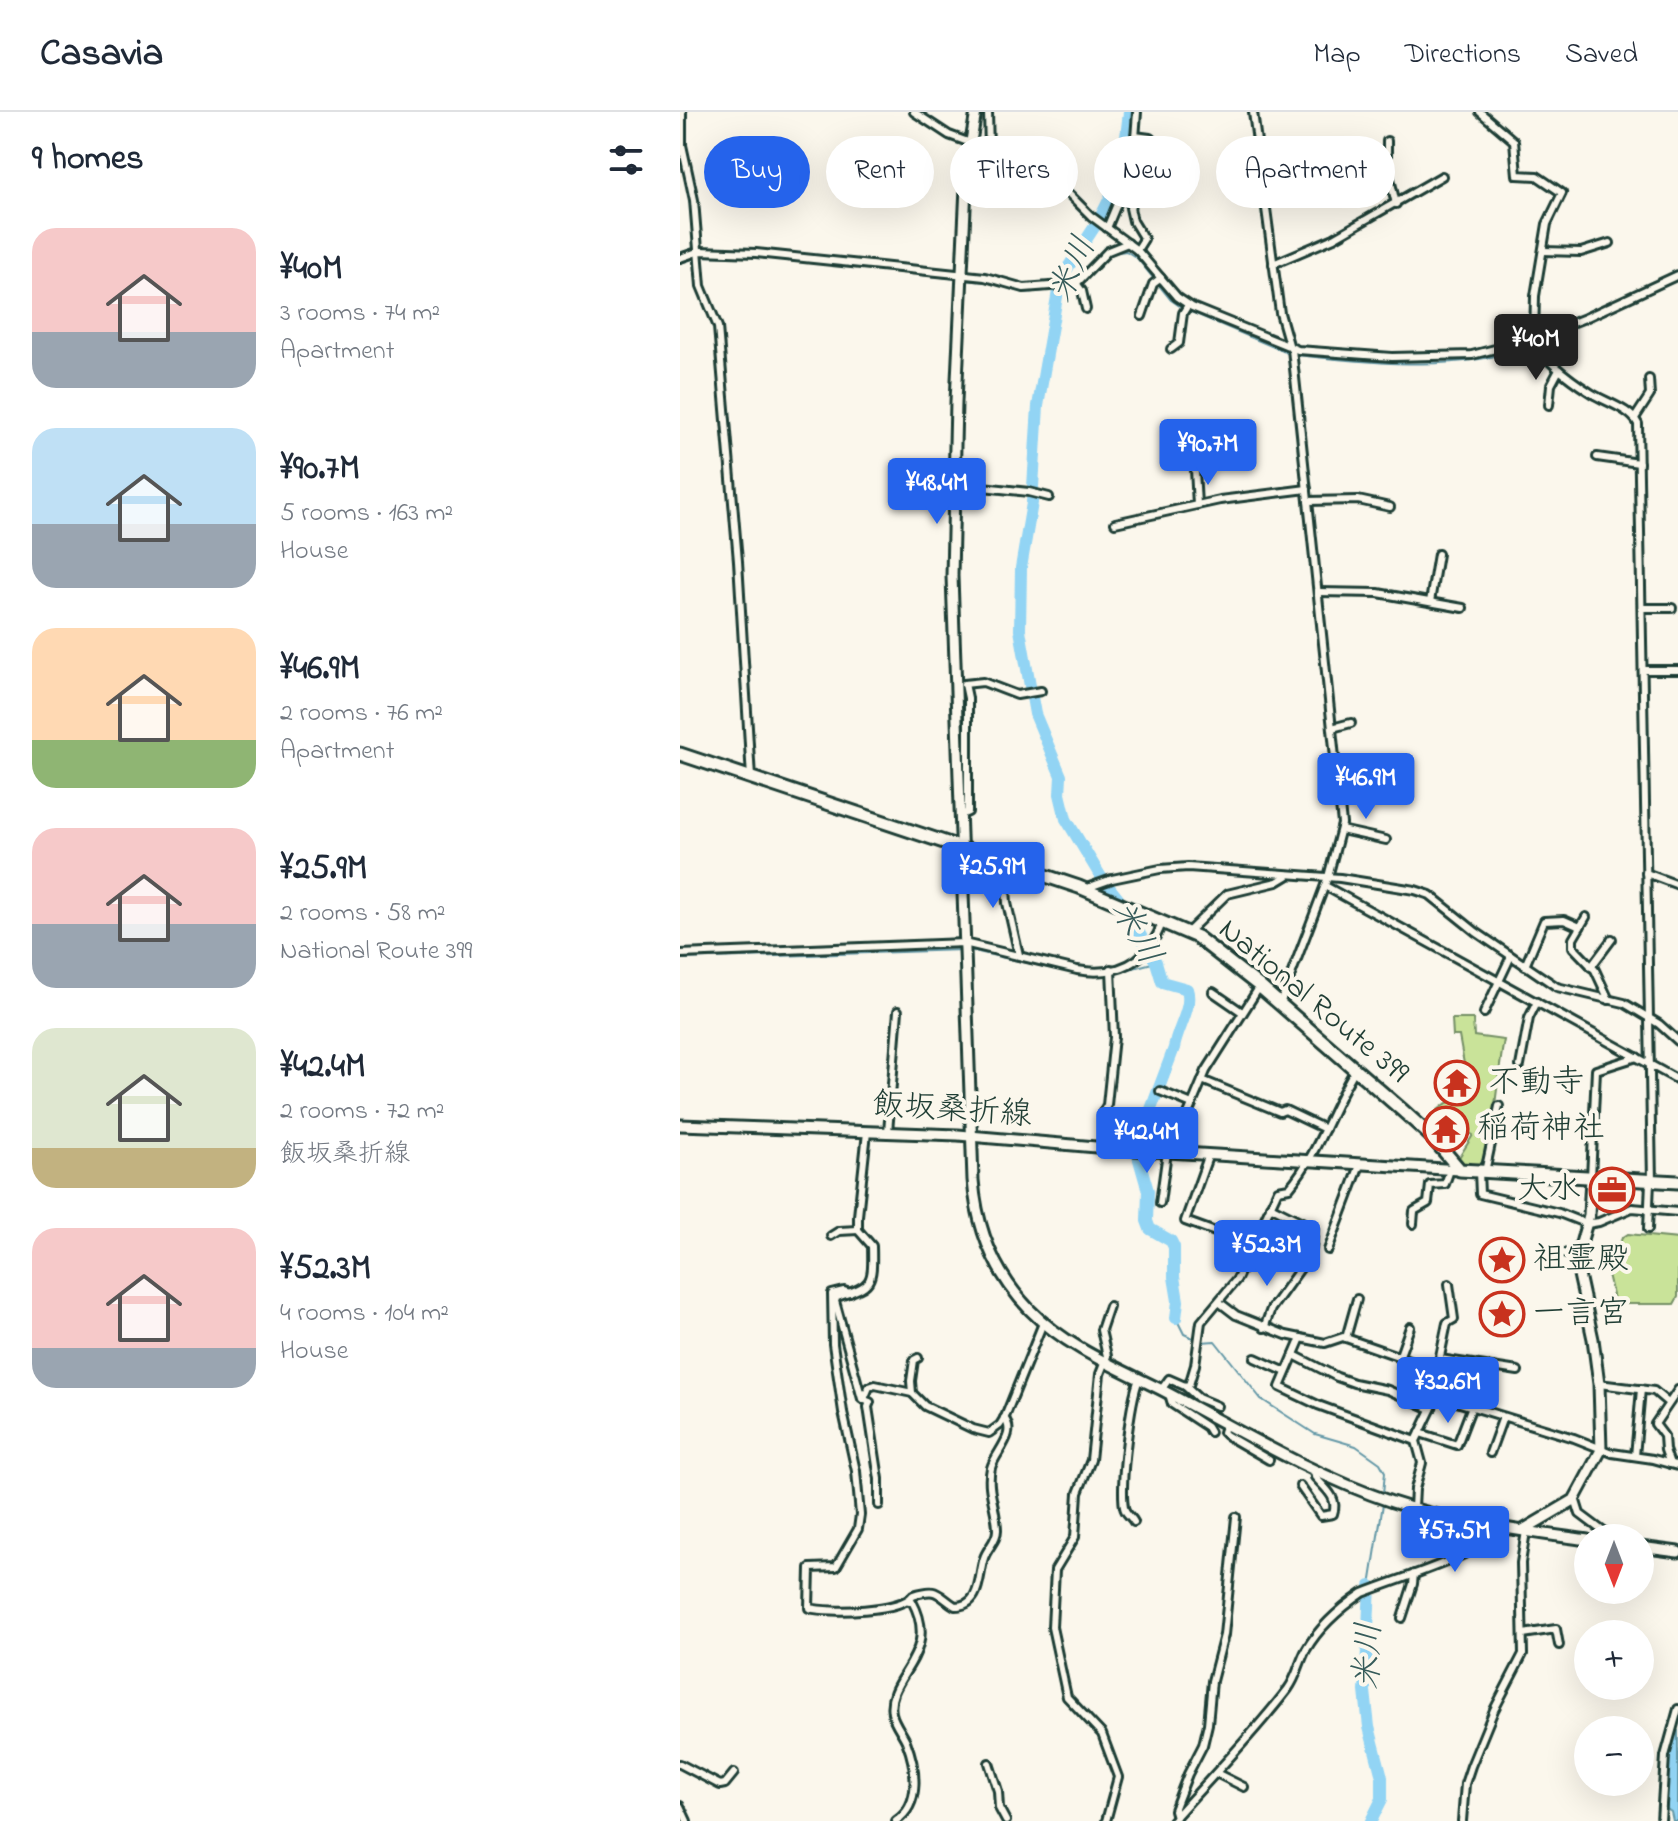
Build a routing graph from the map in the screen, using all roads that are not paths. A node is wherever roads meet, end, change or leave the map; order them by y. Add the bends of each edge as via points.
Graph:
1 (682, 112) edge
2 (914, 112) edge
3 (976, 112) edge
4 (988, 112) edge
5 (1137, 112) edge
6 (1253, 112) edge
7 (1480, 112) edge
8 (952, 136) edge
9 (971, 136) edge
10 (989, 136) edge
11 (1135, 136) edge
12 (1442, 176) dead end
13 (1395, 200) edge
14 (1078, 204) edge
15 (1396, 204) junction
16 (966, 208) edge
17 (1114, 208) edge
18 (1130, 208) edge
19 (1106, 227) junction
20 (1128, 243) junction
21 (1610, 243) dead end
22 (1137, 250) junction
23 (1543, 251) junction
24 (698, 255) junction
25 (680, 258) edge
26 (1273, 264) junction
27 (962, 275) junction
28 (1678, 275) edge
29 (1159, 279) junction
30 (1078, 285) junction
31 (1186, 308) junction
32 (1086, 309) dead end
33 (1142, 316) dead end
34 (1533, 339) junction
35 (1171, 349) dead end
36 (1292, 351) junction
37 (1559, 370) junction
38 (1649, 379) dead end
39 (1549, 405) dead end
40 (1635, 418) junction
41 (1194, 451) dead end
42 (1597, 457) dead end
43 (1639, 463) junction
44 (954, 484) junction
45 (1307, 489) junction
46 (1049, 497) dead end
47 (1308, 501) junction
48 (1197, 505) junction
49 (1390, 507) dead end
50 (1115, 523) dead end
51 (1438, 554) dead end
52 (1318, 592) junction
53 (1430, 602) junction
54 (1463, 608) dead end
55 (1642, 608) junction
56 (1672, 608) dead end
57 (1643, 670) junction
58 (1678, 670) edge
59 (961, 684) junction
60 (1035, 692) dead end
61 (1351, 723) dead end
62 (1332, 728) junction
63 (680, 754) edge
64 (751, 778) junction
65 (1341, 830) junction
66 (1386, 840) dead end
67 (960, 846) junction
68 (1004, 861) junction
69 (1646, 873) junction
70 (1287, 876) junction
71 (1328, 877) junction
72 (1678, 885) edge
73 (1325, 886) junction
74 (1084, 889) junction
75 (1586, 917) dead end
76 (1162, 922) junction
77 (1580, 927) junction
78 (1188, 932) junction
79 (1612, 939) dead end
80 (964, 948) junction
81 (680, 954) edge
82 (1019, 955) junction
83 (1511, 956) junction
84 (1525, 966) junction
85 (1591, 967) junction
86 (1111, 972) junction
87 (1499, 981) junction
88 (1260, 986) junction
89 (1213, 992) dead end
90 (1609, 1000) junction
91 (1537, 1002) junction
92 (1280, 1004) junction
93 (898, 1011) dead end
94 (1242, 1012) junction
95 (1484, 1013) dead end
96 (1649, 1017) junction
97 (1678, 1041) edge
98 (1637, 1057) junction
99 (1649, 1064) junction
100 (1520, 1066) dead end
101 (1356, 1070) junction
102 (1202, 1080) junction
103 (1678, 1080) edge
104 (1160, 1091) dead end
105 (1192, 1104) junction
106 (1499, 1106) dead end
107 (680, 1125) edge
108 (1325, 1129) junction
109 (867, 1132) junction
110 (888, 1132) junction
111 (972, 1136) junction
112 (1113, 1149) junction
113 (1170, 1152) junction
114 (1209, 1154) junction
115 (1308, 1161) junction
116 (1360, 1165) junction
117 (1455, 1170) junction
118 (1482, 1172) junction
119 (1591, 1178) junction
120 (1651, 1181) junction
121 (1678, 1182) edge
122 (1160, 1203) dead end
123 (1270, 1206) junction
124 (1649, 1208) junction
125 (1678, 1212) edge
126 (1413, 1224) dead end
127 (1587, 1224) junction
128 (1648, 1229) dead end
129 (858, 1230) junction
130 (831, 1236) dead end
131 (1251, 1245) junction
132 (1312, 1248) dead end
133 (1328, 1250) dead end
134 (1558, 1252) dead end
135 (1576, 1256) junction
136 (1302, 1266) dead end
137 (1449, 1284) dead end
138 (850, 1293) junction
139 (1357, 1299) dead end
140 (1219, 1302) junction
141 (1109, 1306) dead end
142 (1043, 1323) junction
143 (1410, 1327) dead end
144 (1264, 1328) junction
145 (1301, 1338) junction
146 (1346, 1338) junction
147 (1294, 1355) junction
148 (918, 1358) dead end
149 (1255, 1358) dead end
150 (1399, 1358) junction
151 (1440, 1359) junction
152 (1105, 1361) junction
153 (1518, 1371) dead end
154 (1286, 1372) junction
155 (1139, 1379) junction
156 (1436, 1383) junction
157 (1599, 1384) junction
158 (1185, 1386) junction
159 (1641, 1389) junction
160 (1678, 1390) edge
161 (1165, 1392) junction
162 (912, 1393) junction
163 (1437, 1396) junction
164 (864, 1399) junction
165 (1667, 1402) junction
166 (1217, 1406) dead end
167 (1472, 1406) junction
168 (1431, 1409) junction
169 (1503, 1417) junction
170 (1004, 1418) junction
171 (1226, 1424) junction
172 (1210, 1432) dead end
173 (1420, 1433) junction
174 (1416, 1441) junction
175 (1601, 1450) junction
176 (1490, 1453) dead end
177 (1635, 1456) junction
178 (1269, 1460) dead end
179 (1674, 1465) edge
180 (1314, 1469) junction
181 (1300, 1486) dead end
182 (1575, 1498) junction
183 (879, 1505) dead end
184 (1414, 1508) junction
185 (1236, 1517) dead end
186 (1451, 1517) junction
187 (1134, 1522) dead end
188 (1593, 1524) edge
189 (1510, 1528) junction
190 (1524, 1530) junction
191 (1574, 1538) edge
192 (1654, 1549) edge
193 (1678, 1552) edge
194 (1449, 1560) junction
195 (1414, 1574) junction
196 (909, 1601) junction
197 (1402, 1618) dead end
198 (1523, 1634) junction
199 (1559, 1645) dead end
200 (1678, 1709) edge
201 (989, 1763) dead end
202 (680, 1764) edge
203 (734, 1773) dead end
204 (1216, 1773) junction
205 (1244, 1787) dead end
206 (680, 1806) edge
207 (1174, 1819) edge
208 (687, 1821) edge
209 (896, 1821) edge
210 (1006, 1821) edge
211 (1106, 1821) edge
212 (1462, 1821) edge
213 (1661, 1821) edge

1 - 24 street
2 - 8 street
3 - 9 street
4 - 10 street
5 - 11 street
6 - 26 street
7 - 23 street via 1514,141 1517,175 1537,176 1562,193 1547,224
12 - 15 street
13 - 15 street
14 - 19 street
15 - 26 street
16 - 27 street
17 - 19 street
18 - 22 street via 1144,239
19 - 20 street
20 - 22 street
20 - 30 street via 1108,251
21 - 23 street via 1581,252
22 - 29 street
23 - 34 street
24 - 25 street
24 - 27 street via 791,256
24 - 64 street via 701,286 718,327
26 - 36 street
27 - 30 street via 1024,288
27 - 44 street
28 - 34 street
29 - 31 street
29 - 33 street
30 - 32 street
31 - 35 street via 1179,343
31 - 36 street
34 - 36 street via 1472,355 1430,358
34 - 37 street
36 - 45 street
37 - 39 street
37 - 40 street
38 - 40 street via 1650,395
40 - 43 street
41 - 48 street
42 - 43 street
43 - 55 street
44 - 46 street
44 - 59 street via 952,576
45 - 47 street
45 - 48 street
47 - 49 street via 1358,500
47 - 52 street
48 - 50 street
51 - 53 street
52 - 53 street via 1378,593
52 - 62 street
53 - 54 street
55 - 56 street
55 - 57 street
57 - 58 street
57 - 69 street
59 - 60 street via 983,682 1014,694
59 - 67 street
61 - 62 street
62 - 65 street
63 - 64 highway, National Route 399
64 - 67 highway, National Route 399
65 - 66 street
65 - 71 street
67 - 68 highway, National Route 399
67 - 80 street
68 - 74 highway, National Route 399
68 - 82 street
69 - 72 street
69 - 96 street
70 - 71 street
70 - 74 street via 1188,867
70 - 78 street via 1227,894
71 - 73 street
71 - 83 street via 1430,895
73 - 87 street
73 - 92 street
74 - 76 highway, National Route 399
75 - 77 street
76 - 78 highway, National Route 399
76 - 86 street via 1147,952
77 - 84 street via 1564,920 1544,921
77 - 85 street via 1573,947
78 - 88 highway, National Route 399
79 - 85 street
80 - 81 street
80 - 82 street
80 - 111 street
82 - 86 street
83 - 84 street
83 - 87 street
84 - 90 street via 1557,987
85 - 90 street
86 - 112 street via 1114,1037 1103,1112
87 - 91 street
87 - 95 street
88 - 92 highway, National Route 399
88 - 94 street
89 - 94 street
90 - 96 street
91 - 98 street
91 - 100 street
92 - 101 highway, National Route 399
93 - 110 street
94 - 102 street
96 - 97 street
96 - 99 street
98 - 99 street
98 - 119 street via 1596,1070
99 - 103 street
99 - 120 street
101 - 108 street
101 - 117 highway, National Route 399 via 1432,1137
102 - 105 street
102 - 108 street
104 - 105 street
105 - 113 street
106 - 118 street
107 - 109 street, 飯坂桑折線
108 - 115 street
109 - 110 street, 飯坂桑折線
109 - 129 street
110 - 111 street, 飯坂桑折線
111 - 112 street, 飯坂桑折線
111 - 142 street via 975,1200 985,1241 1004,1277
112 - 113 street, 飯坂桑折線
113 - 114 street, 飯坂桑折線
113 - 122 street
114 - 115 street, 飯坂桑折線
114 - 131 street via 1185,1221
115 - 116 street, 飯坂桑折線
115 - 123 street via 1292,1186 1278,1190
116 - 117 street, 飯坂桑折線
116 - 133 street
117 - 118 highway
117 - 126 street via 1447,1182 1430,1185 1431,1204 1414,1211
118 - 119 highway
118 - 127 street via 1480,1194
119 - 120 highway
119 - 127 street
120 - 121 highway
120 - 124 street
123 - 131 street
123 - 132 street via 1314,1228
124 - 125 street
124 - 127 street via 1632,1208
124 - 128 street
127 - 135 street
129 - 130 street
129 - 138 street via 872,1246 869,1281
131 - 140 street via 1237,1279
134 - 135 street
135 - 157 street
136 - 144 street
137 - 151 street via 1454,1319 1447,1323
138 - 164 street via 835,1298 835,1306
138 - 196 street via 832,1294 831,1322 860,1524 836,1567 810,1568 809,1608 846,1611
139 - 146 street
140 - 144 street
140 - 158 street via 1205,1315 1191,1381
141 - 152 street via 1101,1330
142 - 152 street
142 - 170 street
143 - 150 street
144 - 145 street
145 - 146 street via 1325,1343
145 - 147 street
146 - 150 street
147 - 154 street
147 - 168 street via 1337,1377 1388,1390
148 - 162 street
149 - 154 street
150 - 156 street
151 - 153 street
151 - 156 street
152 - 155 street
152 - 211 street via 1091,1460 1078,1493 1077,1530 1055,1570 1052,1627 1067,1697 1102,1734 1118,1777
154 - 174 street via 1280,1387
155 - 161 street
155 - 187 street via 1133,1393 1124,1508
156 - 163 street
157 - 159 street
157 - 175 street
158 - 161 street via 1169,1379
158 - 166 street
159 - 165 street via 1654,1391
159 - 177 street
160 - 165 street
161 - 171 street
161 - 172 street via 1172,1404
162 - 164 street via 875,1385
162 - 170 street via 925,1406 981,1432 994,1430
163 - 167 street
163 - 168 street
164 - 183 street via 870,1402
165 - 179 street via 1655,1424
167 - 169 street
167 - 173 street via 1457,1445
168 - 173 street
169 - 175 street
169 - 176 street
170 - 196 street via 1009,1433 990,1474 997,1530 975,1595 959,1606 934,1591 913,1595
171 - 178 street via 1226,1435
171 - 180 street
173 - 174 street
174 - 184 street via 1422,1463
175 - 177 street
175 - 182 street
177 - 179 street
180 - 181 street via 1331,1493 1333,1514 1321,1516
180 - 184 street
182 - 188 street via 1580,1514
182 - 190 street
184 - 186 street
185 - 207 street via 1224,1639 1212,1681 1208,1724
186 - 189 street
186 - 194 street
189 - 190 street
189 - 194 street
190 - 191 street
190 - 198 street
192 - 193 street
194 - 195 street
195 - 197 street
195 - 204 street via 1363,1593 1317,1635 1290,1686
196 - 209 street via 917,1613 921,1639 895,1693 892,1715 909,1751 914,1795 908,1811
198 - 199 street via 1556,1629
198 - 212 street via 1520,1664 1494,1710 1465,1784
200 - 213 street via 1665,1756
201 - 210 street
202 - 203 street via 720,1785
204 - 205 street
204 - 207 street
206 - 208 street

